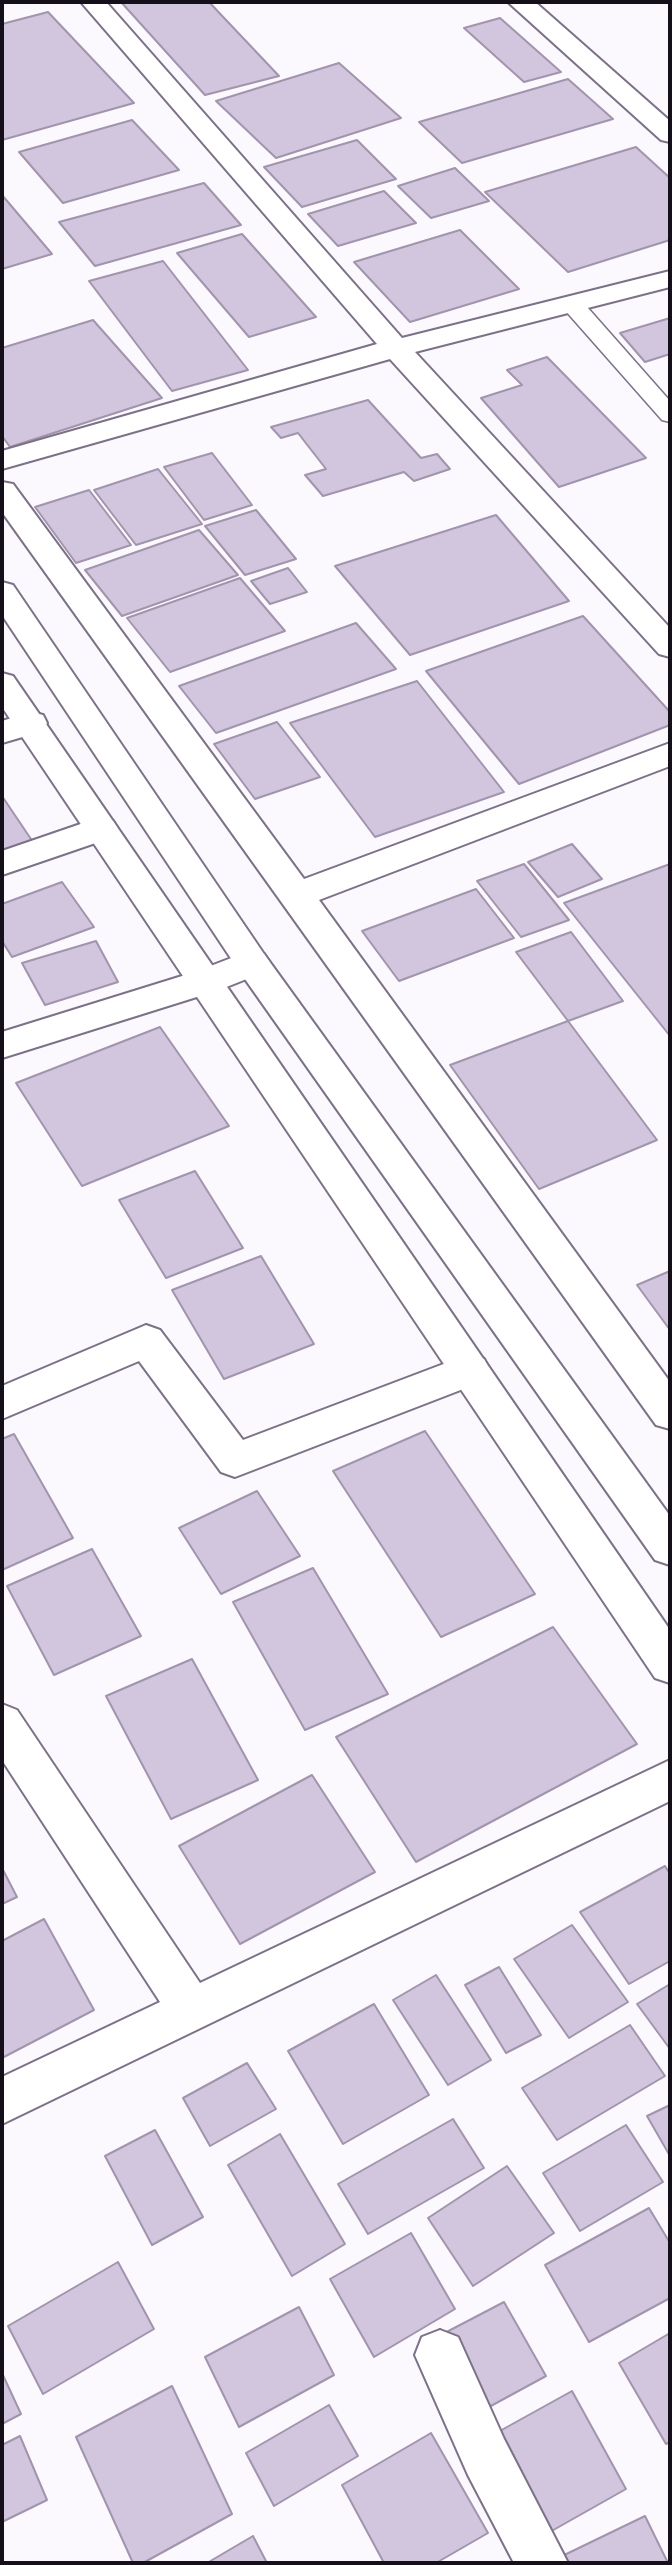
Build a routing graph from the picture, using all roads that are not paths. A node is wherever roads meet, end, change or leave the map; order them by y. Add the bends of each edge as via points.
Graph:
1 (93, 2) edge
2 (520, 2) edge
3 (670, 134) edge
4 (670, 279) edge
5 (572, 304) junction
6 (396, 348) junction
7 (670, 415) edge
8 (2, 460) edge
9 (2, 491) edge
10 (2, 592) edge
11 (670, 647) edge
12 (2, 682) edge
13 (16, 728) edge
14 (670, 754) edge
15 (101, 829) junction
16 (2, 863) edge
17 (297, 895) junction
18 (252, 963) junction
19 (207, 981) junction
20 (2, 1045) edge
21 (470, 1370) junction
22 (657, 1371) edge
23 (2, 1404) edge
24 (670, 1413) edge
25 (670, 1548) edge
26 (670, 1665) edge
27 (2, 1723) edge
28 (670, 1780) edge
29 (192, 2011) junction
30 (2, 2101) edge
31 (440, 2355) dead end
32 (542, 2563) edge

1 - 6 street
2 - 3 street
4 - 5 street
5 - 6 street
5 - 7 lane
6 - 8 street
6 - 11 street
9 - 17 street
10 - 18 street
12 - 13 street
13 - 15 street
14 - 17 street
15 - 16 street
15 - 19 street
17 - 22 street
18 - 19 street
18 - 25 street
19 - 20 street
19 - 21 street
21 - 23 street via 235,1460 146,1341
21 - 26 street
22 - 24 street
27 - 29 street
28 - 29 street
29 - 30 street
31 - 32 street via 486,2457

